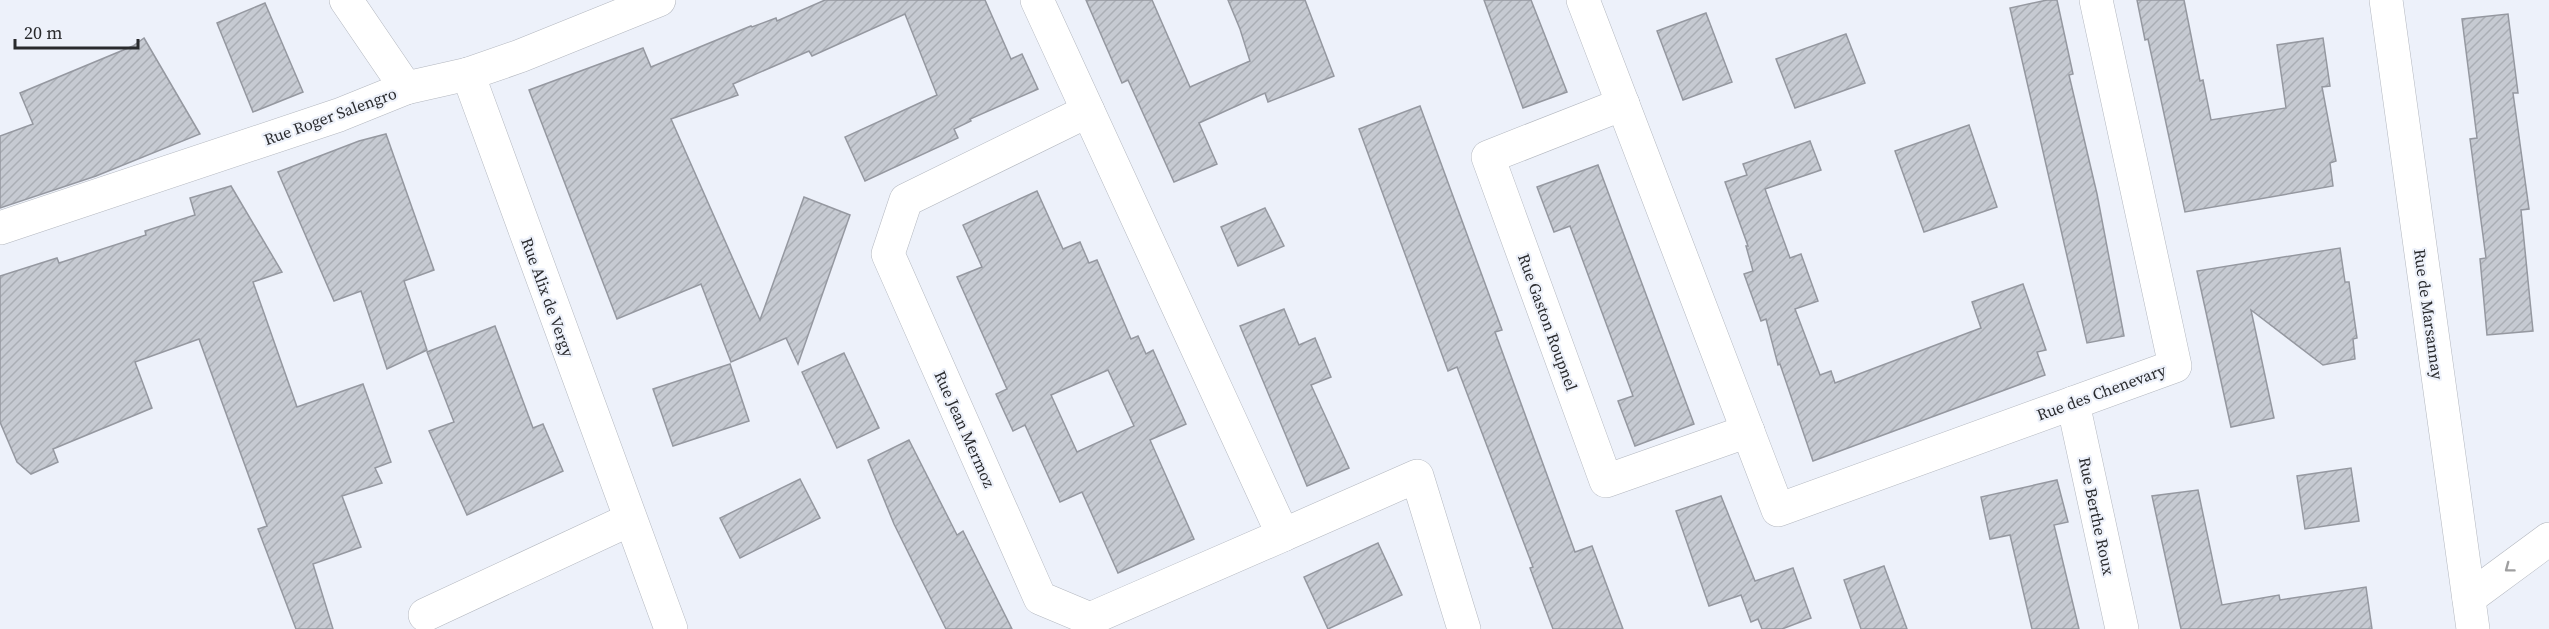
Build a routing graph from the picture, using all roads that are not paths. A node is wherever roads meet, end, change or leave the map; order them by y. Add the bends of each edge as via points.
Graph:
1 (346, 0) edge
2 (659, 0) edge
3 (1037, 0) edge
4 (1583, 0) edge
5 (2096, 0) edge
6 (2385, 0) edge
7 (468, 74) junction
8 (406, 88) junction
9 (1623, 104) junction
10 (1088, 111) junction
11 (0, 228) edge
12 (2073, 403) junction
13 (1748, 430) junction
14 (629, 520) junction
15 (1283, 535) junction
16 (2549, 538) edge
17 (2471, 613) edge
18 (425, 615) dead end
19 (671, 629) edge
20 (1464, 629) edge
21 (2122, 629) edge

1 - 8 street
2 - 7 street, Rue Roger Salengro
3 - 10 street
4 - 9 street
5 - 12 street, Rue des Chenevary via 2175,366
6 - 17 street, Rue de Marsannay
7 - 8 street, Rue Roger Salengro
7 - 14 street, Rue Alix de Vergy
8 - 11 street, Rue Roger Salengro via 339,115
9 - 13 street
9 - 13 street, Rue Gaston Roupnel via 1488,157 1606,481
10 - 15 street
10 - 15 street, Rue Jean Mermoz via 906,200 888,254 1040,598 1090,619
12 - 13 street, Rue des Chenevary via 1778,510
12 - 21 street, Rue Berthe Roux
14 - 18 street
14 - 19 street, Rue Alix de Vergy
15 - 20 street, Rue Jean Mermoz via 1417,476
16 -> 17 street

